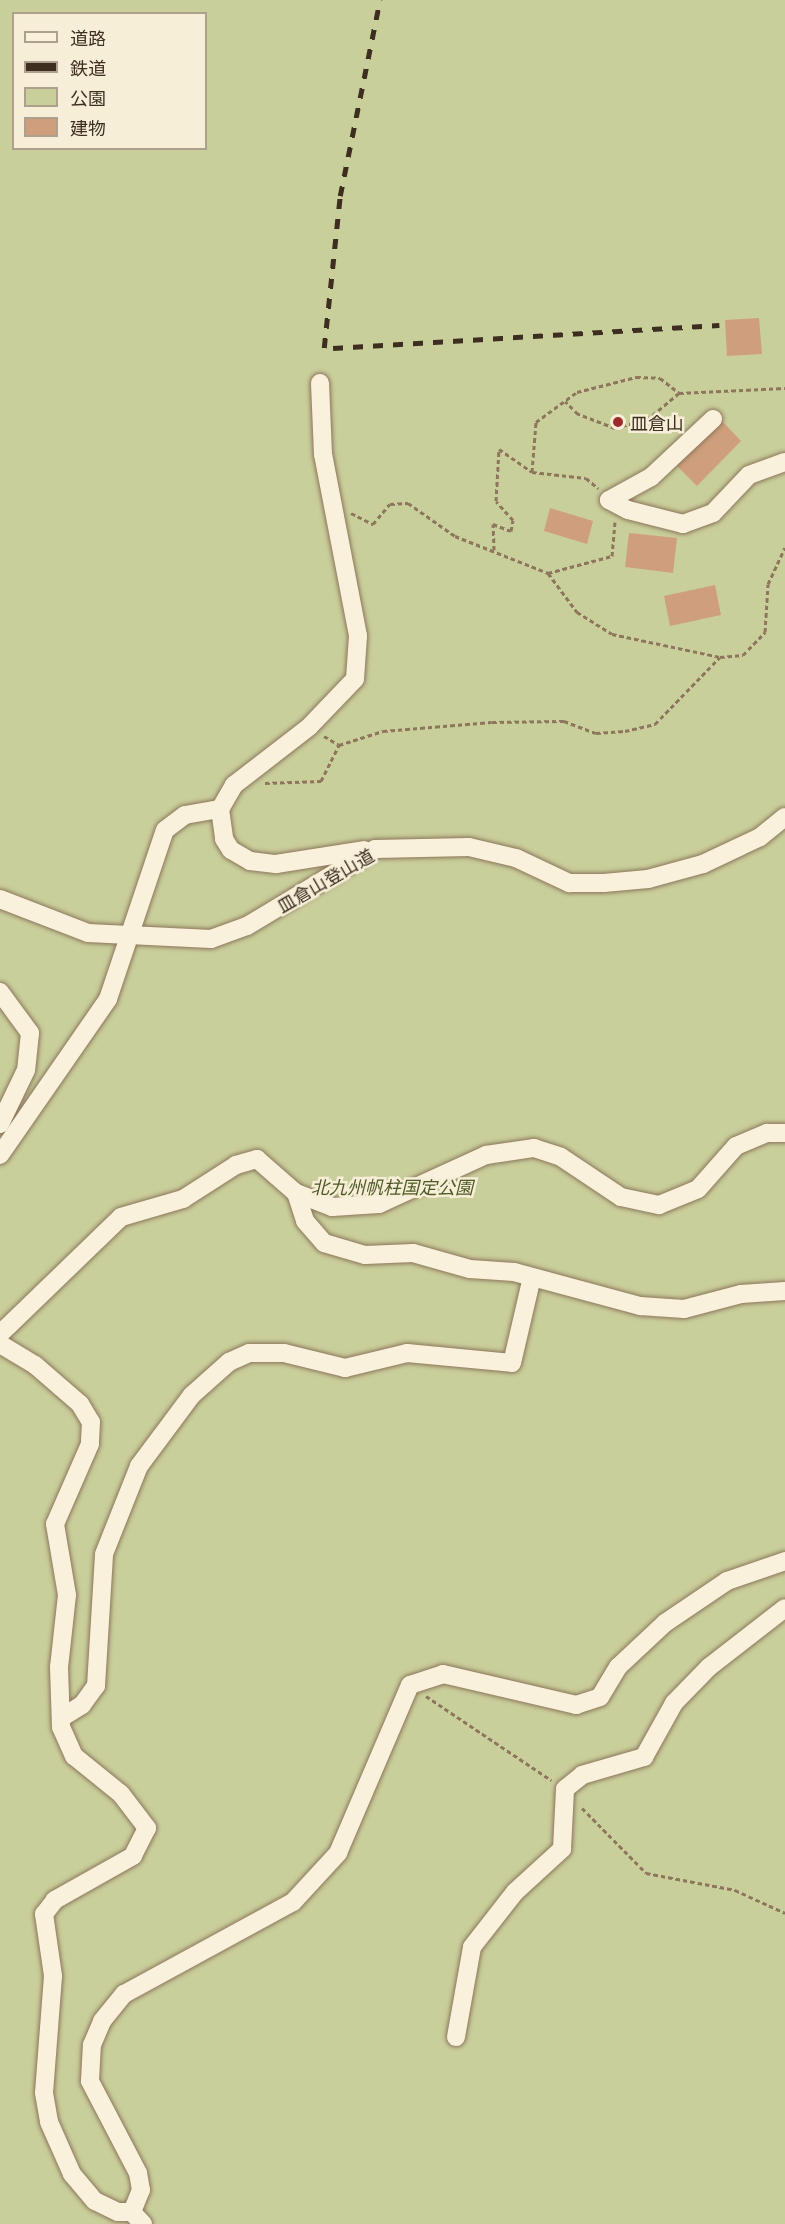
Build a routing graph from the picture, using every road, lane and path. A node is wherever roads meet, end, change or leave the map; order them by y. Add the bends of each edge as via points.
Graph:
1 (320, 383) dead end
2 (785, 388) edge
3 (679, 393) junction
4 (565, 401) junction
5 (713, 419) dead end
6 (785, 462) edge
7 (532, 472) junction
8 (330, 498) junction
9 (609, 500) junction
10 (785, 548) edge
11 (494, 550) junction
12 (548, 573) junction
13 (720, 657) junction
14 (309, 727) junction
15 (339, 745) junction
16 (234, 785) junction
17 (220, 809) junction
18 (785, 817) edge
19 (375, 849) junction
20 (0, 899) edge
21 (127, 933) junction
22 (0, 992) edge
23 (0, 1124) edge
24 (785, 1133) edge
25 (0, 1155) edge
26 (296, 1193) junction
27 (532, 1276) junction
28 (785, 1291) edge
29 (0, 1334) edge
30 (0, 1344) edge
31 (785, 1560) edge
32 (785, 1608) edge
33 (410, 1685) junction
34 (61, 1718) junction
35 (565, 1789) junction
36 (785, 1913) edge
37 (456, 2037) dead end
38 (137, 2218) edge

1 - 8 street
2 - 3 path
3 - 4 path via 660,378 636,377 577,392
3 - 4 path via 648,419 615,428 578,414
4 - 7 path via 536,422
5 - 9 street via 651,477
6 - 9 street via 750,475 712,513 683,524 628,510
7 - 9 path via 586,478
7 - 11 path via 499,449 496,501 513,520 511,531 493,524
8 - 11 path via 373,524 390,504 408,503 455,536
8 - 14 street via 359,661 355,679
9 - 12 path via 616,517 612,556
10 - 13 path via 768,584 765,632 743,655
11 - 12 path
12 - 13 path via 577,612 612,633
13 - 15 path via 655,724 596,733 564,721 492,722 413,733 383,731
14 - 15 path
14 - 16 street
15 - 16 path via 321,781
16 - 17 street
17 - 19 street via 231,850 262,864
17 - 21 street via 185,815 165,830
18 - 19 street, 皿倉山登山道 via 759,837 703,864 648,879 604,883 569,883 516,858 470,847
19 - 21 street, 皿倉山登山道 via 248,926 211,939
20 - 21 street, 皿倉山登山道 via 88,933
21 - 25 street via 108,999
22 - 23 street via 30,1033 26,1070
24 - 26 street via 767,1133 736,1146 698,1189 660,1205 621,1197 561,1157 534,1148 486,1155 379,1204 332,1207
26 - 27 street via 305,1221 324,1243 365,1255 413,1253 470,1269
26 - 29 street via 270,1166 246,1159 183,1199 121,1217
27 - 28 street via 640,1306 684,1309 741,1294
27 - 34 street via 512,1363 407,1353 345,1368 284,1353 249,1353 229,1362 192,1395 139,1466 104,1554 96,1686 82,1705
30 - 34 street via 35,1365 80,1404 91,1422 90,1444 55,1524 67,1595 59,1667
31 - 33 street via 727,1581 665,1623 592,1700 576,1705 442,1674
32 - 35 street via 709,1667 674,1703 644,1757 582,1775
33 - 35 path
33 - 38 street via 338,1853 293,1902 124,1994 102,2021 92,2045 90,2081 138,2174 141,2190
34 - 38 street via 65,1744 74,1756 133,1806 147,1828 133,1856 55,1900 44,1914 53,1976 44,2093 49,2122 72,2174 95,2201
35 - 36 path via 646,1874 735,1890
35 - 37 street via 562,1849 515,1892 471,1947

